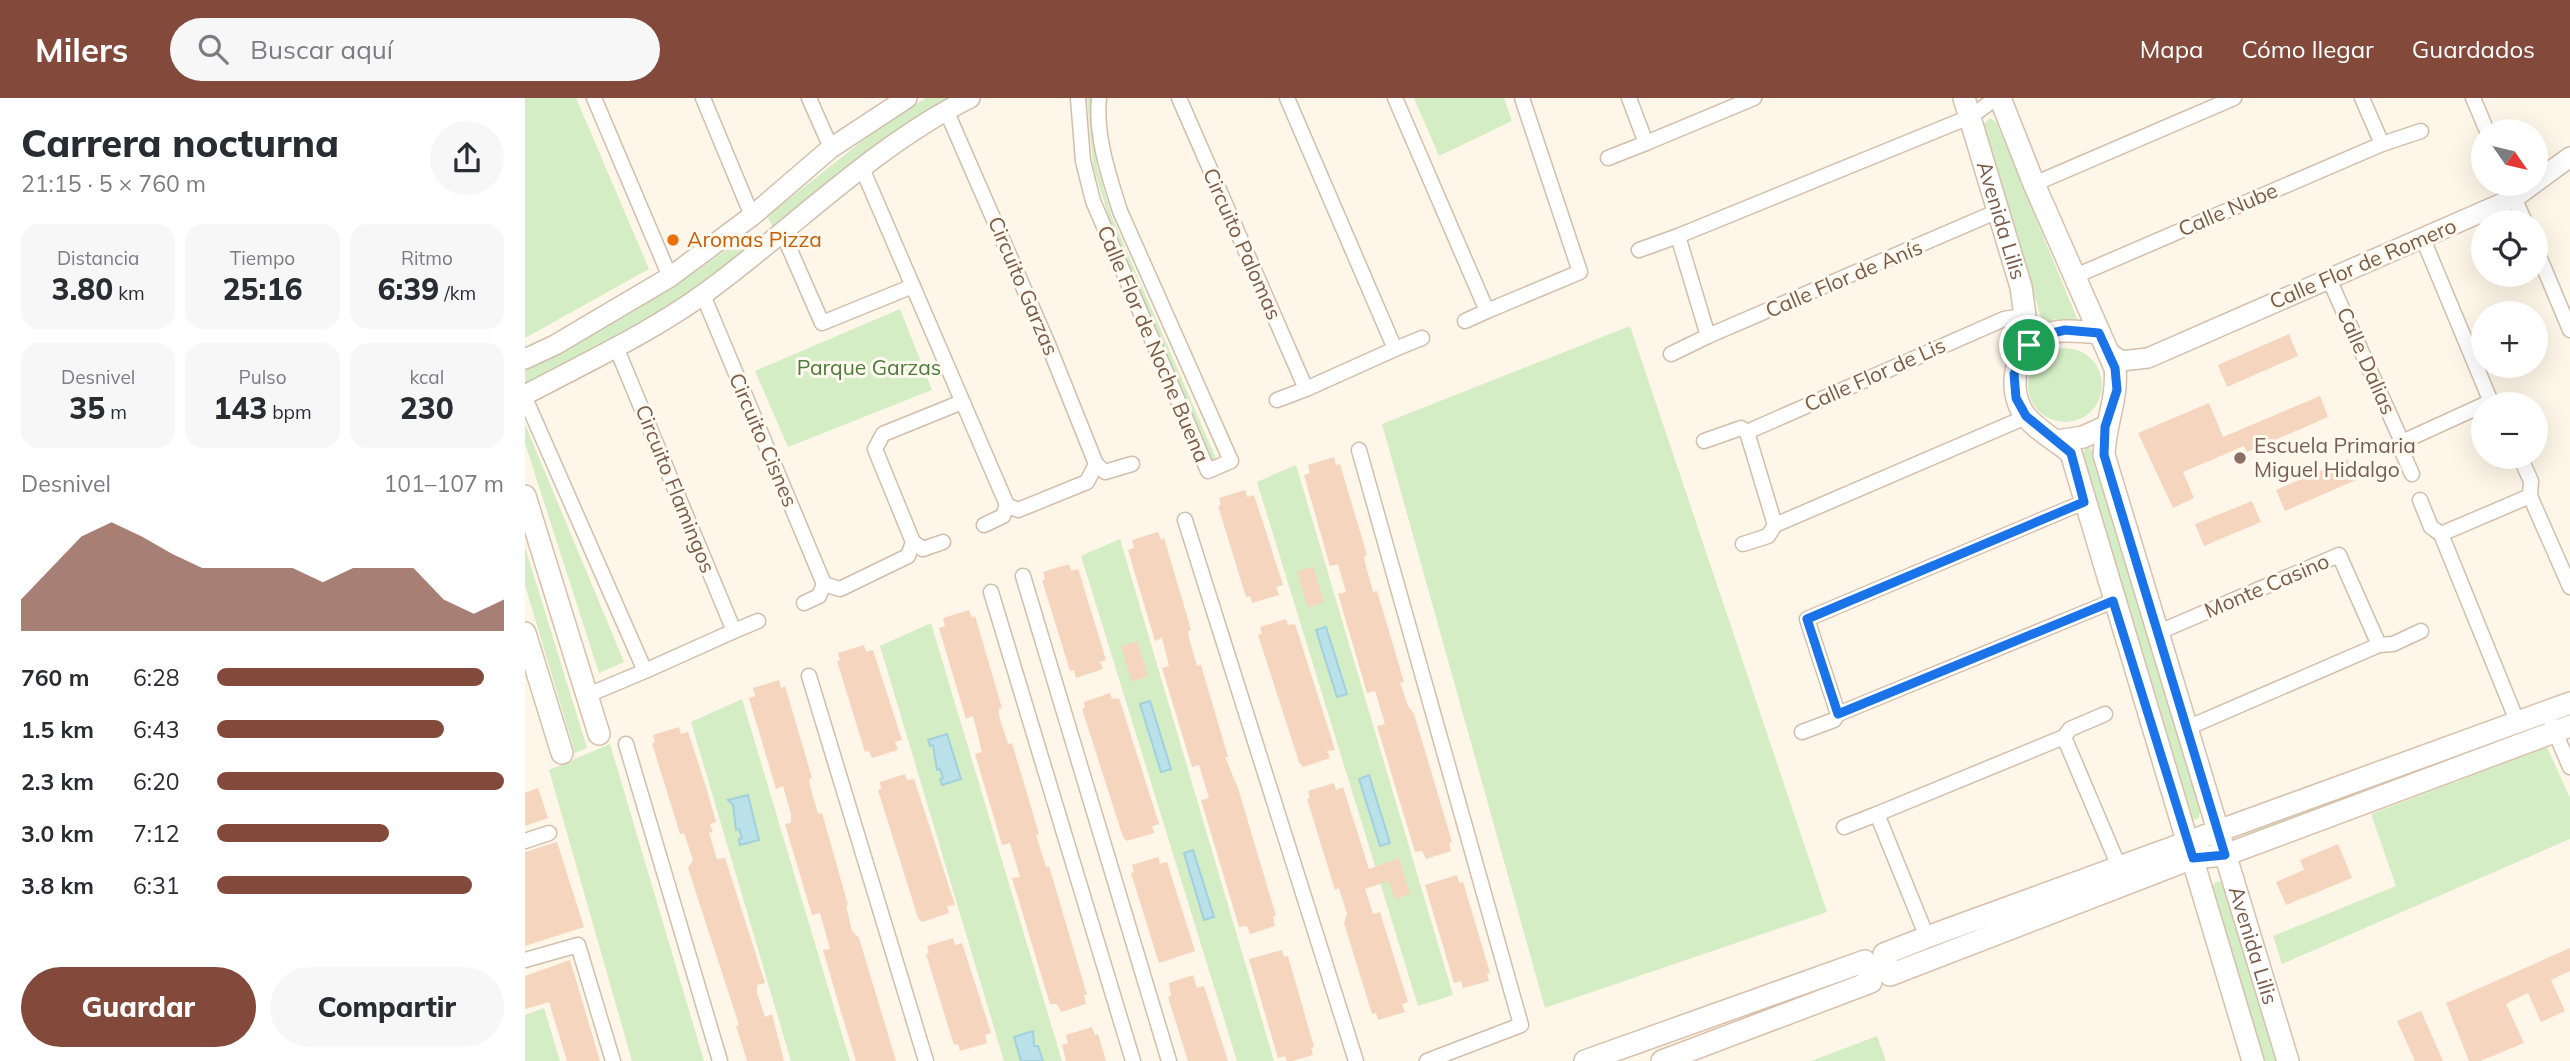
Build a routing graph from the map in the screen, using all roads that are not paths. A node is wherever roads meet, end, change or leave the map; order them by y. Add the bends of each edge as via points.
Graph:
1 (594, 98) edge
2 (703, 98) edge
3 (810, 98) edge
4 (907, 98) edge
5 (970, 98) edge
6 (1078, 98) edge
7 (1099, 98) edge
8 (1179, 98) edge
9 (1287, 98) edge
10 (1395, 98) edge
11 (1522, 98) edge
12 (1629, 98) edge
13 (1754, 98) edge
14 (1998, 98) edge
15 (2234, 98) edge
16 (2362, 98) edge
17 (2473, 98) edge
18 (1968, 107) edge
19 (946, 110) junction
20 (2482, 119) edge
21 (2421, 131) dead end
22 (1646, 143) junction
23 (2382, 144) junction
24 (831, 148) junction
25 (2570, 157) edge
26 (1608, 158) dead end
27 (862, 168) junction
28 (2548, 170) edge
29 (2033, 184) junction
30 (2502, 196) edge
31 (753, 216) junction
32 (1988, 216) junction
33 (783, 234) junction
34 (1678, 236) junction
35 (2423, 239) junction
36 (1639, 250) dead end
37 (1595, 267) dead end
38 (1580, 272) junction
39 (2073, 277) junction
40 (670, 278) junction
41 (2548, 278) edge
42 (2329, 279) junction
43 (913, 286) junction
44 (703, 295) junction
45 (1487, 311) junction
46 (2028, 315) junction
47 (1465, 321) dead end
48 (2570, 330) edge
49 (1709, 336) junction
50 (1422, 338) dead end
51 (2103, 342) junction
52 (2029, 345) junction
53 (616, 347) junction
54 (1395, 349) junction
55 (1671, 354) dead end
56 (2148, 358) junction
57 (525, 359) edge
58 (1306, 389) junction
59 (2117, 390) junction
60 (2485, 392) edge
61 (525, 396) edge
62 (1277, 400) dead end
63 (962, 402) junction
64 (2471, 412) edge
65 (2026, 416) junction
66 (2105, 427) junction
67 (1747, 432) junction
68 (1705, 441) dead end
69 (2057, 441) junction
70 (2402, 442) junction
71 (1359, 450) dead end
72 (1096, 464) junction
73 (1132, 464) dead end
74 (2526, 469) edge
75 (2412, 474) dead end
76 (525, 496) edge
77 (2531, 496) junction
78 (2420, 500) dead end
79 (2084, 502) junction
80 (1007, 505) junction
81 (1185, 520) dead end
82 (984, 525) dead end
83 (1775, 525) junction
84 (2441, 534) junction
85 (913, 542) junction
86 (943, 542) dead end
87 (1743, 544) dead end
88 (1023, 576) dead end
89 (824, 584) junction
90 (2570, 587) edge
91 (991, 592) dead end
92 (2113, 601) junction
93 (804, 603) dead end
94 (758, 621) dead end
95 (734, 631) junction
96 (2421, 631) dead end
97 (525, 632) edge
98 (2159, 632) junction
99 (2379, 645) junction
100 (645, 671) junction
101 (809, 676) dead end
102 (588, 695) junction
103 (1838, 714) junction
104 (2105, 714) dead end
105 (2562, 716) edge
106 (2517, 721) junction
107 (2187, 729) junction
108 (1802, 732) dead end
109 (599, 734) dead end
110 (2064, 737) junction
111 (626, 744) dead end
112 (562, 753) dead end
113 (2570, 767) edge
114 (1877, 814) junction
115 (1844, 827) dead end
116 (549, 833) dead end
117 (2217, 833) junction
118 (525, 841) edge
119 (2191, 850) junction
120 (2225, 855) junction
121 (2120, 869) junction
122 (1927, 937) junction
123 (525, 960) edge
124 (1878, 968) junction
125 (613, 1061) edge
126 (720, 1061) edge
127 (926, 1061) edge
128 (1133, 1061) edge
129 (1169, 1061) edge
130 (1356, 1061) edge
131 (1427, 1061) edge
132 (1585, 1061) edge
133 (1662, 1061) edge
134 (2253, 1061) edge
135 (2288, 1061) edge

1 - 40 street
2 - 31 street
3 - 24 street
4 - 24 street
5 - 19 street
6 - 7 street, Calle Flor de Noche Buena via 1083,161 1093,201 1208,471 1231,461 1120,211 1108,171
8 - 58 street, Circuito Palomas
9 - 54 street
10 - 45 street
11 - 38 street
12 - 22 street
13 - 22 street
14 - 18 street
14 - 29 main road, Avenida Lilis
15 - 29 street
16 - 23 street
17 - 20 street
18 - 32 main road, Avenida Lilis
18 - 34 street via 1948,123
19 - 27 street
19 - 72 street, Circuito Garzas
21 - 23 street, Calle Nube
22 - 26 street
23 - 39 street, Calle Nube
24 - 31 street
25 - 28 street, Calle Flor de Romero
27 - 33 street
27 - 43 street
29 - 39 main road, Avenida Lilis
30 - 35 street, Calle Flor de Romero
31 - 33 street via 762,236
31 - 40 street
32 - 46 main road, Avenida Lilis
32 - 49 street, Calle Flor de Anís
33 - 43 street via 823,323
33 - 44 street
34 - 36 street
34 - 49 street
35 - 42 street, Calle Flor de Romero
35 - 60 street, Calle Dalias
37 - 38 street
38 - 45 street
39 - 51 main road, Avenida Lilis
40 - 57 street
41 - 48 street
42 - 56 street, Calle Flor de Romero
42 - 70 street, Calle Dalias
43 - 63 street
44 - 53 street
44 - 89 street, Circuito Cisnes
45 - 47 street
46 - 52 main road, Avenida Lilis
46 - 67 street, Calle Flor de Lis via 2004,319
49 - 55 street, Calle Flor de Anís
50 - 54 street
51 - 52 main road via 2065,330
51 - 56 street, Calle Flor de Romero via 2121,361
51 - 59 main road via 2115,368
52 - 65 main road via 2014,374 2016,398
53 - 61 street
53 - 95 street, Circuito Flamingos
54 - 58 street
56 - 59 street, Calle Flor de Romero
58 - 62 street
59 - 66 main road
61 - 100 street
63 - 80 street
63 - 85 street via 883,433 875,449
64 - 70 street, Calle Dalias
65 - 69 main road
65 - 83 street
66 - 69 main road
66 - 98 main road, Avenida Lilis via 2104,455
67 - 68 street, Calle Flor de Lis via 1741,428
67 - 83 street
69 - 79 main road, Avenida Lilis via 2071,453
70 - 75 street, Calle Dalias
71 - 131 street via 1521,1025
72 - 73 street via 1105,472
72 - 80 street via 1087,482 1019,510
74 - 77 street
76 - 102 main road
77 - 84 street
77 - 90 street
78 - 84 street via 2431,527
79 - 92 main road, Avenida Lilis
79 - 103 street via 1807,619
80 - 82 street via 1003,516
81 - 130 street
83 - 87 street via 1768,536
84 - 106 street
85 - 86 street via 923,549
85 - 89 street via 908,556 840,589
88 - 129 street
89 - 93 street via 819,596
91 - 128 street
92 - 103 street
92 - 119 main road, Avenida Lilis
94 - 95 street
95 - 100 street
96 - 99 street
97 - 112 main road
98 - 99 street, Monte Casino via 2339,555
98 - 107 main road, Avenida Lilis
99 - 107 street
100 - 102 street
101 - 127 street
102 - 109 main road
103 - 108 street via 1834,720
104 - 110 street via 2070,729
105 - 106 main road
105 - 113 street
105 - 120 main road
106 - 117 main road
107 - 117 main road, Avenida Lilis
110 - 114 street
110 - 121 street
111 - 126 street
114 - 115 street
114 - 122 street
116 - 118 street
117 - 119 main road
117 - 120 main road, Avenida Lilis
119 - 120 main road
119 - 121 main road
119 - 124 main road
119 - 134 main road, Avenida Lilis
120 - 135 main road, Avenida Lilis
121 - 122 main road
122 - 124 main road
123 - 125 street via 578,945
124 - 132 main road
124 - 133 main road

